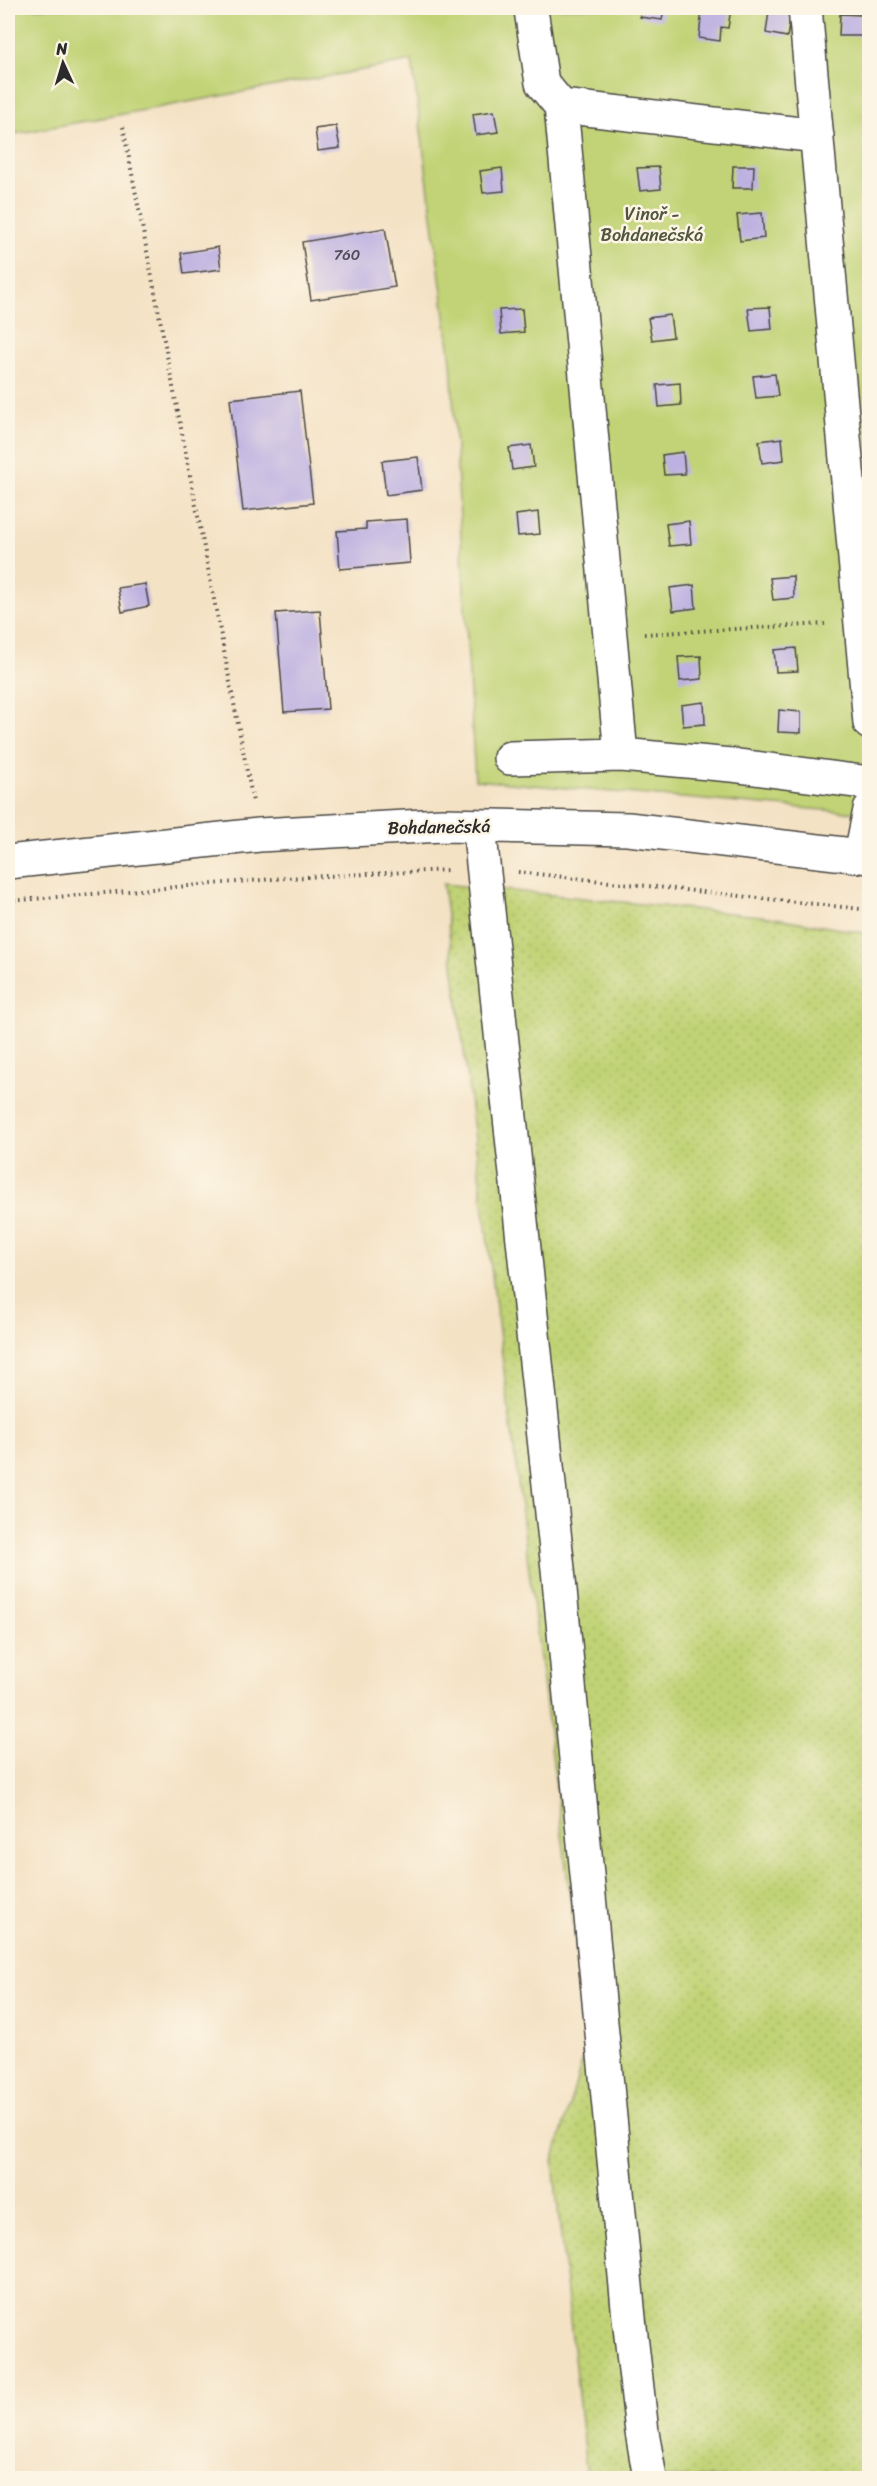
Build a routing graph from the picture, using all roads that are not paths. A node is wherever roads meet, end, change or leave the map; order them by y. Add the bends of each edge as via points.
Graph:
1 (805, 8) edge
2 (531, 10) dead end
3 (561, 106) junction
4 (817, 136) junction
5 (870, 723) edge
6 (621, 756) junction
7 (510, 758) dead end
8 (870, 783) edge
9 (870, 810) edge
10 (479, 826) junction
11 (865, 856) edge
12 (8, 862) edge
13 (650, 2478) edge

1 - 4 street
2 - 3 street via 542,83
3 - 4 street
3 - 6 street
4 - 5 street
6 - 7 street
6 - 8 street
9 - 11 street
10 - 11 street, Bohdanečská via 628,829
10 - 12 street, Bohdanečská via 259,835
10 - 13 street via 558,1569 629,2318

